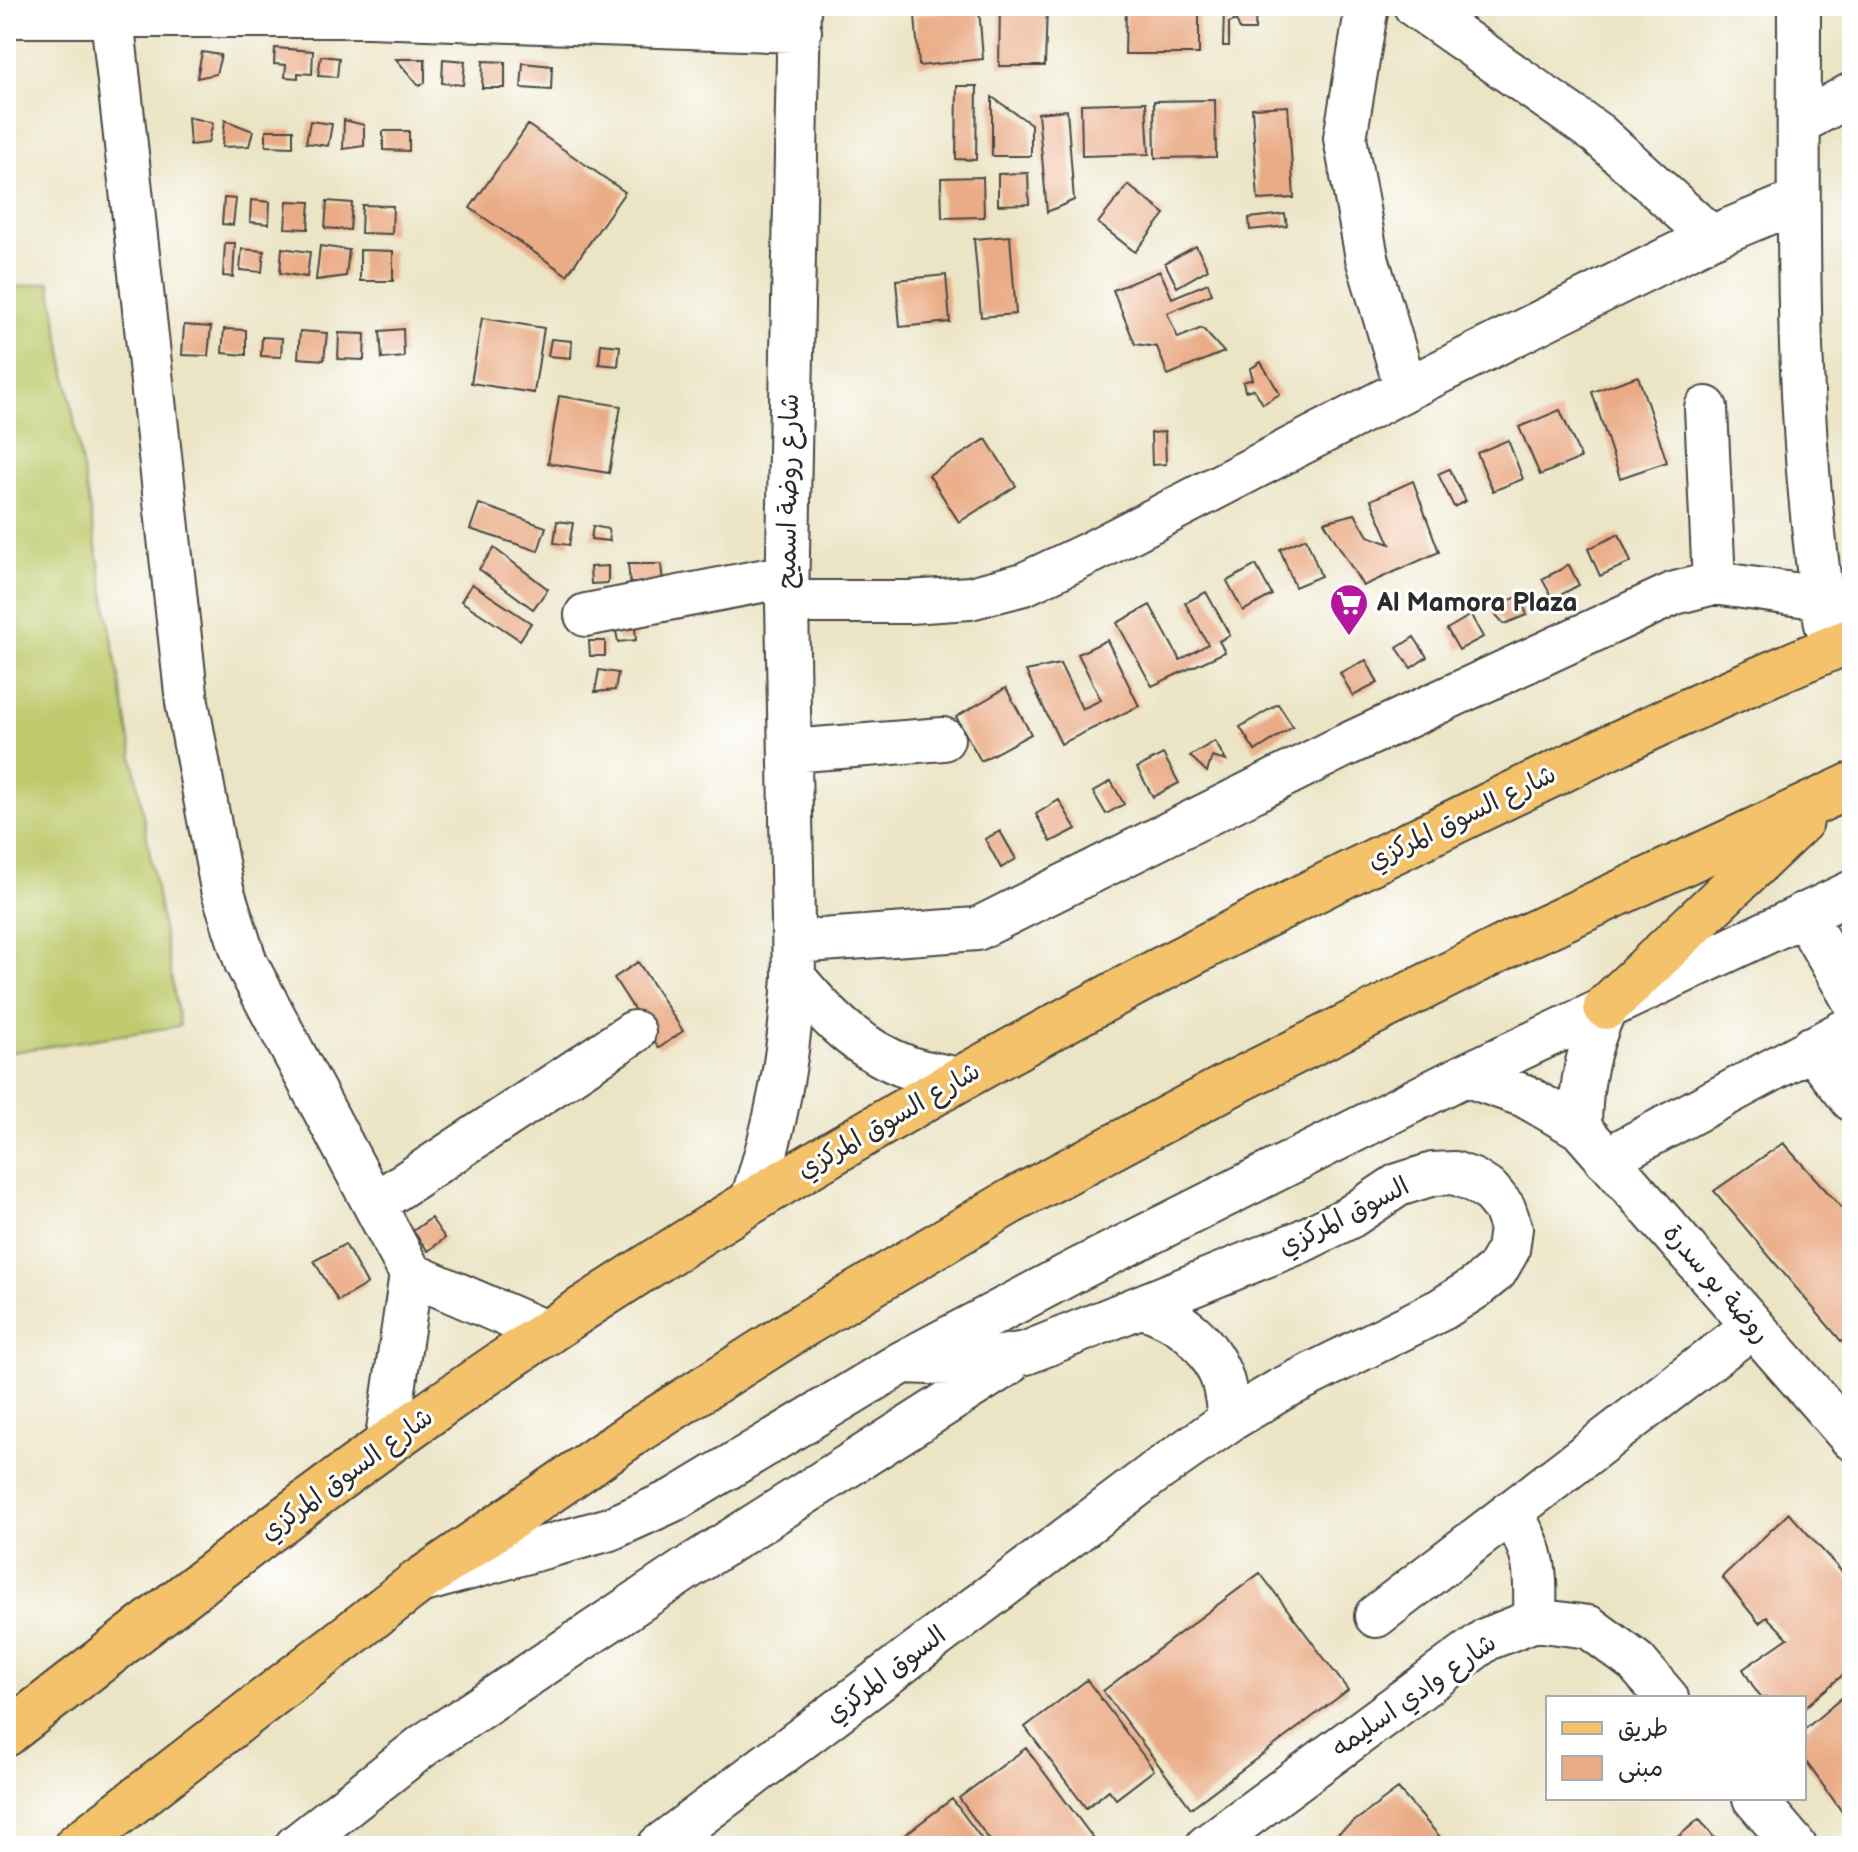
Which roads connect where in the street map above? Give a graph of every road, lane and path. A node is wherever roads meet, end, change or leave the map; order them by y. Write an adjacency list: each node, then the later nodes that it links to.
1 (1367, 6): 12 (street)
2 (1415, 6): 11 (street)
3 (1799, 6): 9 (street)
4 (368, 11): 6 (street); 7 (street)
5 (6, 16): 6 (street)
6 (112, 17): 35 (street)
7 (799, 19): 15 (street, شارع روضة اسميح)
8 (1852, 94): 9 (street)
9 (1799, 123): 10 (street)
10 (1798, 201): 11 (street); 16 (street)
11 (1711, 237): 12 (street)
12 (1406, 389): 15 (street)
13 (1706, 408): 14 (street)
14 (1714, 583): 16 (street); 24 (street)
15 (787, 589): 17 (street); 20 (street, شارع روضة اسميح)
16 (1822, 598): 18 (street)
17 (586, 615)
18 (1841, 645): 31 (main road, شارع السوق المركزي)
19 (943, 739): 20 (street)
20 (790, 751): 24 (street, شارع روضة اسميح)
21 (1841, 789): 26 (main road); 48 (main road)
22 (1852, 892): 23 (street)
23 (1803, 914): 25 (street); 26 (street)
24 (794, 959): 31 (street); 34 (street, شارع روضة اسميح)
25 (1852, 998)
26 (1606, 1007): 30 (street); 33 (street)
27 (1852, 1027): 29 (street)
28 (634, 1032): 35 (street)
29 (1811, 1048): 32 (street); 33 (street)
30 (1465, 1075): 33 (street, روضة بو سدرة); 41 (street)
31 (958, 1079): 34 (main road, شارع السوق المركزي)
32 (1852, 1100)
33 (1593, 1144): 38 (street, روضة بو سدرة)
34 (751, 1202): 39 (main road, شارع السوق المركزي)
35 (374, 1204): 36 (street)
36 (411, 1274): 39 (street); 44 (street)
37 (1143, 1307): 40 (street, السوق المركزي); 42 (street); 42 (street, السوق المركزي)
38 (1753, 1326): 43 (street, روضة بو سدرة); 46 (street)
39 (548, 1333): 44 (main road, شارع السوق المركزي)
40 (1026, 1353): 41 (street, السوق المركزي); 47 (street)
41 (903, 1362): 45 (street)
42 (1230, 1420): 56 (street, السوق المركزي)
43 (1852, 1439)
44 (386, 1444): 52 (main road, شارع السوق المركزي)
45 (757, 1451): 47 (street); 48 (street)
46 (1510, 1512): 49 (street); 50 (street)
47 (691, 1566): 55 (street)
48 (418, 1582): 54 (main road)
49 (1376, 1616)
50 (1535, 1620): 51 (street, شارع وادي اسليمه); 57 (street, شارع وادي اسليمه)
51 (1665, 1696)
52 (6, 1734)
53 (1756, 1800): 58 (street)
54 (76, 1846)
55 (296, 1846)
56 (659, 1846)
57 (1207, 1846)
58 (1795, 1846)

